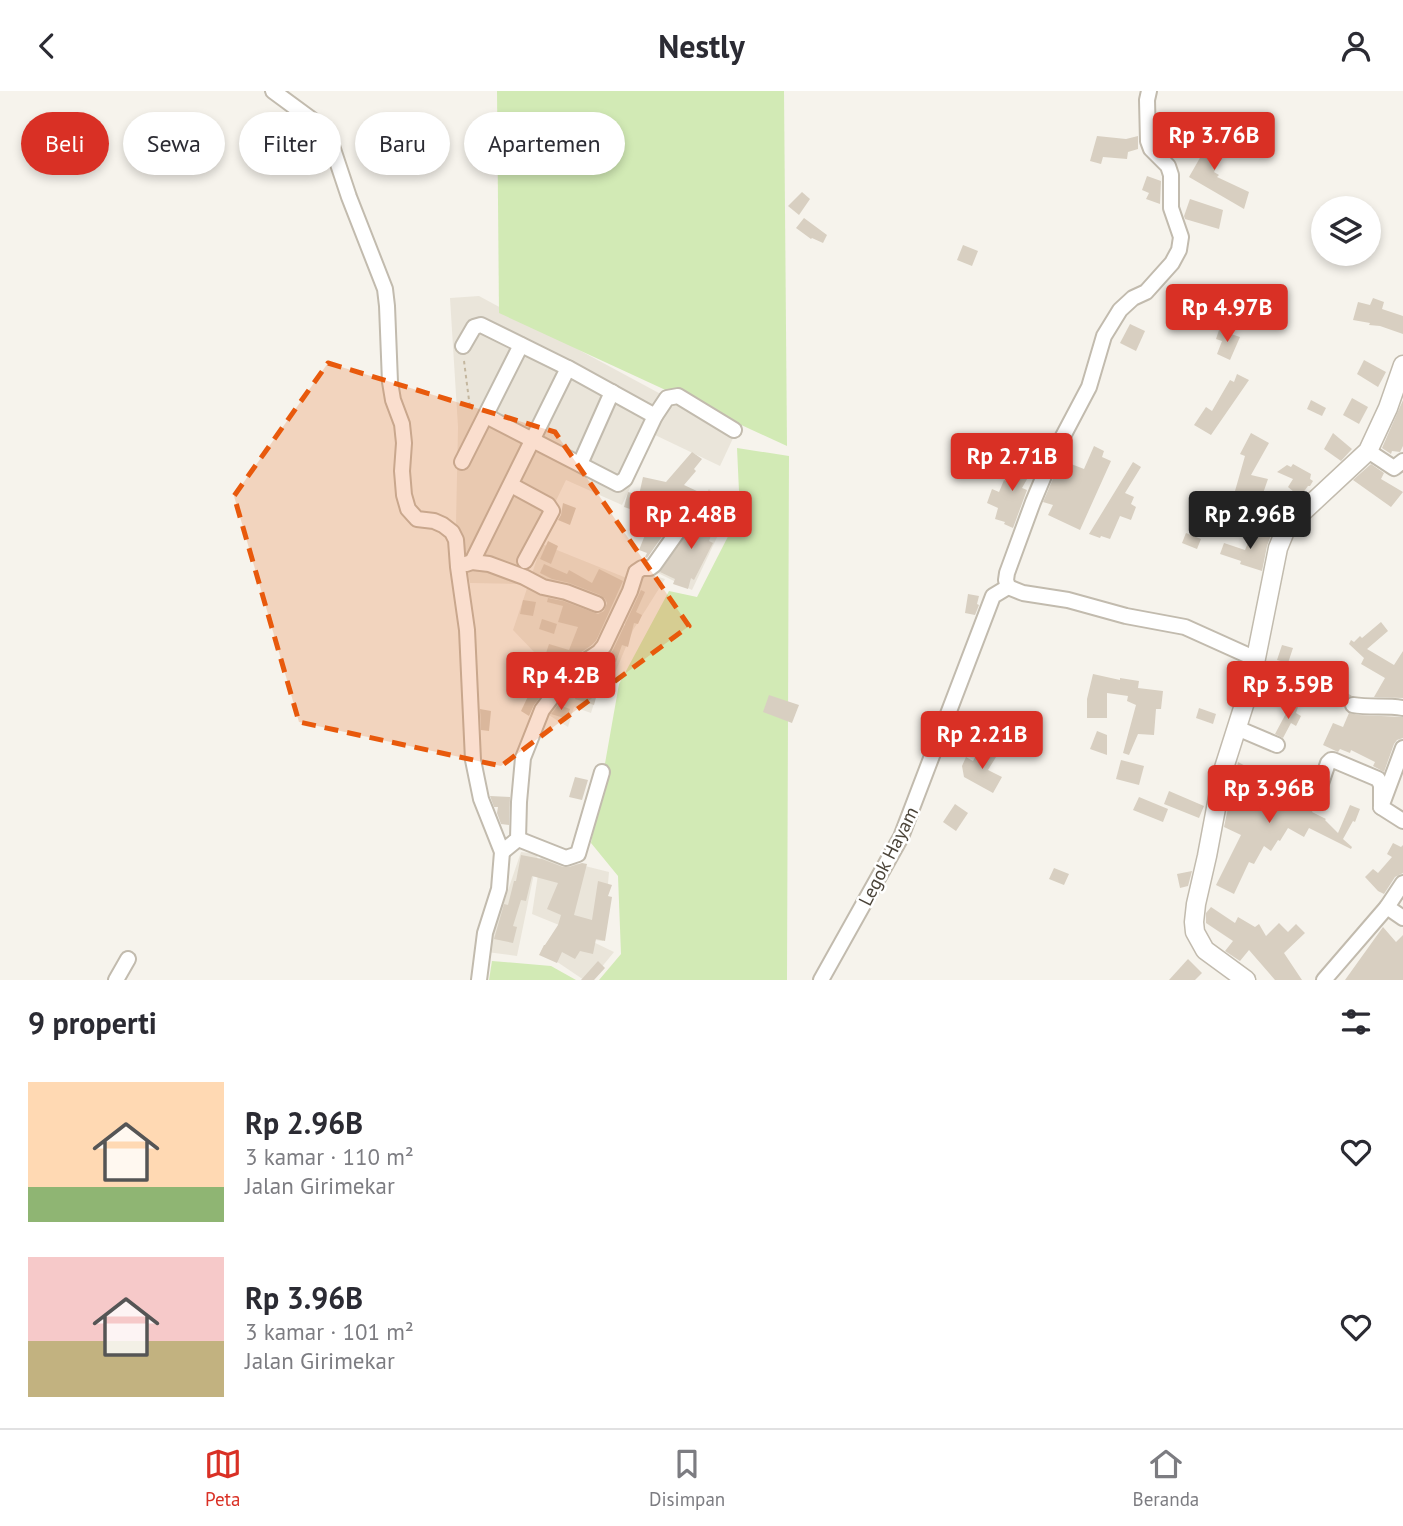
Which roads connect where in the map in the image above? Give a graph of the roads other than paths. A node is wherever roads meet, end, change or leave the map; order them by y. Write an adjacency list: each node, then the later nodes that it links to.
1 (273, 91): 19 (street)
2 (1149, 91): 20 (street, Legok Hayam)
3 (521, 345): 4 (street); 6 (street); 8 (street)
4 (463, 346)
5 (1403, 365): 12 (street)
6 (568, 368): 7 (street); 11 (street)
7 (612, 392): 9 (street); 14 (street)
8 (486, 416): 11 (street); 13 (street)
9 (656, 416): 10 (street); 14 (street)
10 (734, 430)
11 (532, 440): 14 (street); 16 (street)
12 (1368, 450): 15 (street); 22 (street)
13 (462, 462)
14 (580, 464)
15 (1400, 467)
16 (511, 485): 18 (street); 19 (street)
17 (695, 507): 32 (street)
18 (525, 561)
19 (465, 565): 21 (street); 33 (street)
20 (1008, 587): 22 (street); 40 (street, Legok Hayam)
21 (597, 604)
22 (1256, 659): 25 (street)
23 (1353, 705): 24 (street)
24 (1403, 708)
25 (1237, 728): 26 (street); 41 (street)
26 (1277, 745)
27 (1403, 748): 30 (street)
28 (603, 772): 32 (street)
29 (1317, 795): 30 (street)
30 (1381, 807): 31 (street)
31 (1403, 821)
32 (518, 839): 33 (street)
33 (502, 852): 39 (street)
34 (1403, 883): 35 (street)
35 (1387, 907): 36 (street); 42 (street)
36 (1403, 918)
37 (128, 959): 38 (street)
38 (116, 980)
39 (479, 980)
40 (821, 980)
41 (1246, 980)
42 (1324, 980)

